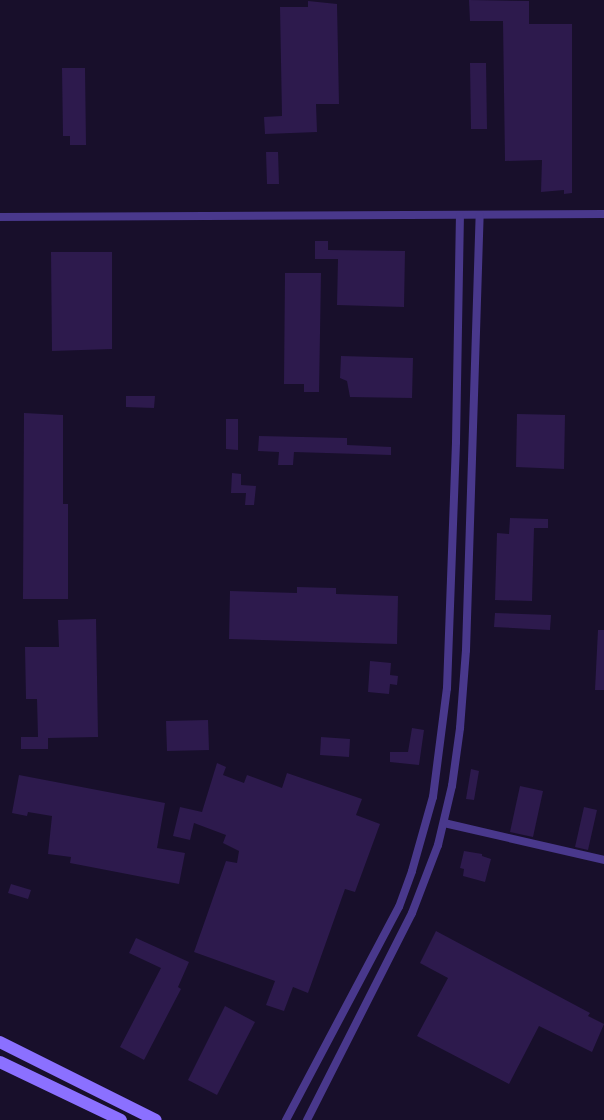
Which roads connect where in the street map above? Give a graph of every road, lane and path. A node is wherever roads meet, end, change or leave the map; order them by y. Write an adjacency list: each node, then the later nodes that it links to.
1 (604, 214): 2 (street)
2 (480, 215): 3 (street); 5 (street)
3 (460, 216): 4 (street); 13 (street)
4 (0, 218)
5 (444, 823): 6 (street); 14 (street)
6 (604, 860)
7 (0, 1041): 9 (street)
8 (0, 1062): 10 (street)
9 (92, 1086): 10 (street); 12 (street)
10 (84, 1102): 11 (street)
11 (121, 1120)
12 (156, 1120)
13 (286, 1120)
14 (306, 1120)

